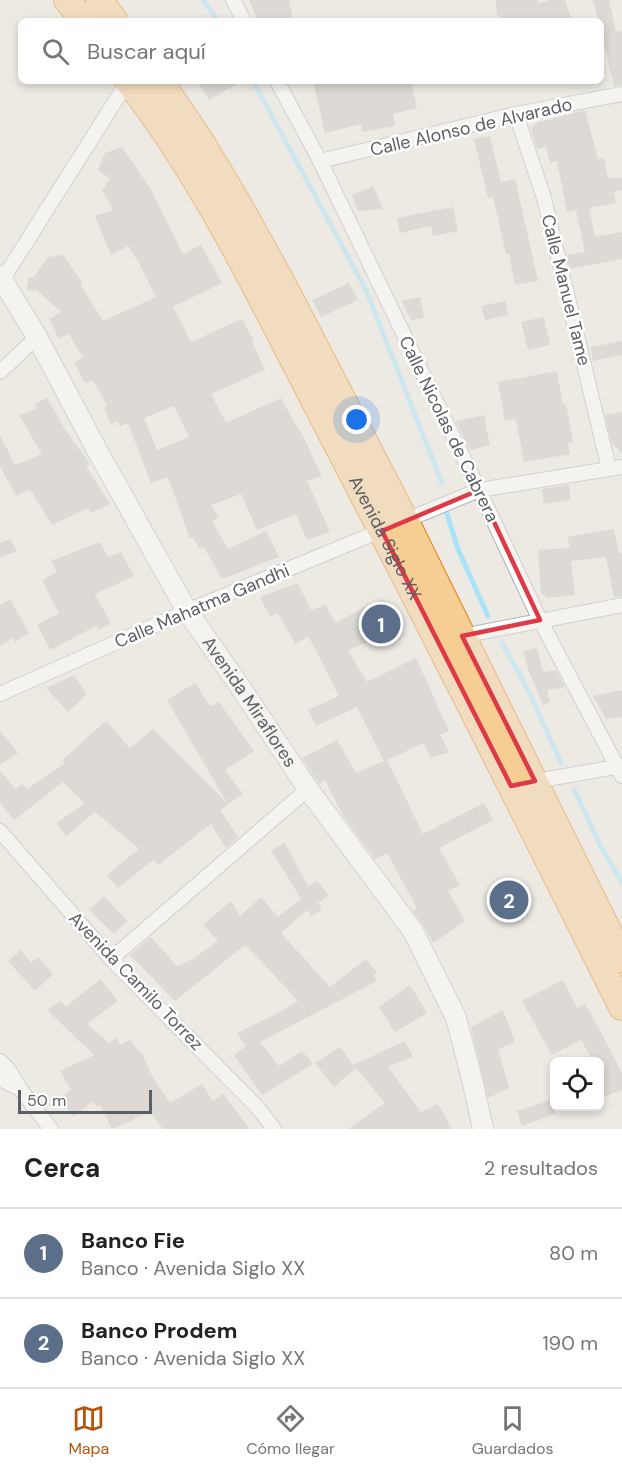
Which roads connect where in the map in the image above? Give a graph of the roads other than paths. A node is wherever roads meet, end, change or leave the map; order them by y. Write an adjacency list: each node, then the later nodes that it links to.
1 (67, 0): 3 (highway)
2 (233, 0): 4 (street)
3 (102, 12)
4 (242, 18)
5 (126, 84): 12 (street)
6 (130, 84): 18 (highway, Avenida Siglo XX)
7 (161, 84): 17 (highway, Avenida Siglo XX)
8 (279, 84): 11 (street, Calle Nicolas de Cabrera)
9 (622, 94): 10 (street, Calle Alonso de Alvarado)
10 (516, 114): 11 (street, Calle Alonso de Alvarado); 15 (street, Calle Manuel Tame)
11 (320, 161): 16 (street, Calle Nicolas de Cabrera)
12 (2, 278): 13 (street, Avenida Miraflores)
13 (37, 337): 14 (street); 20 (street, Avenida Miraflores)
14 (0, 372)
15 (616, 468): 16 (street, Calle Mahatma Gandhi)
16 (479, 490): 17 (street, Calle Mahatma Gandhi); 21 (street, Calle Nicolas de Cabrera)
17 (405, 520): 18 (street, Calle Mahatma Gandhi); 22 (highway, Avenida Siglo XX)
18 (382, 531): 20 (street, Calle Mahatma Gandhi); 25 (highway, Avenida Siglo XX)
19 (622, 605): 21 (street)
20 (187, 611): 23 (street, Calle Mahatma Gandhi); 26 (street, Avenida Miraflores)
21 (540, 620): 22 (street); 24 (street, Calle Nicolas de Cabrera)
22 (462, 636): 25 (highway, Avenida Siglo XX)
23 (0, 694)
24 (620, 770): 25 (street)
25 (523, 783): 28 (highway, Avenida Siglo XX); 30 (highway, Avenida Siglo XX)
26 (308, 789): 29 (street); 36 (street, Avenida Miraflores)
27 (0, 831): 29 (street, Avenida Camilo Torrez)
28 (619, 947)
29 (111, 959): 35 (street, Avenida Camilo Torrez)
30 (622, 1007)
31 (0, 1061): 33 (street)
32 (0, 1079): 33 (street)
33 (20, 1089): 34 (street)
34 (51, 1129)
35 (274, 1129)
36 (483, 1129)

